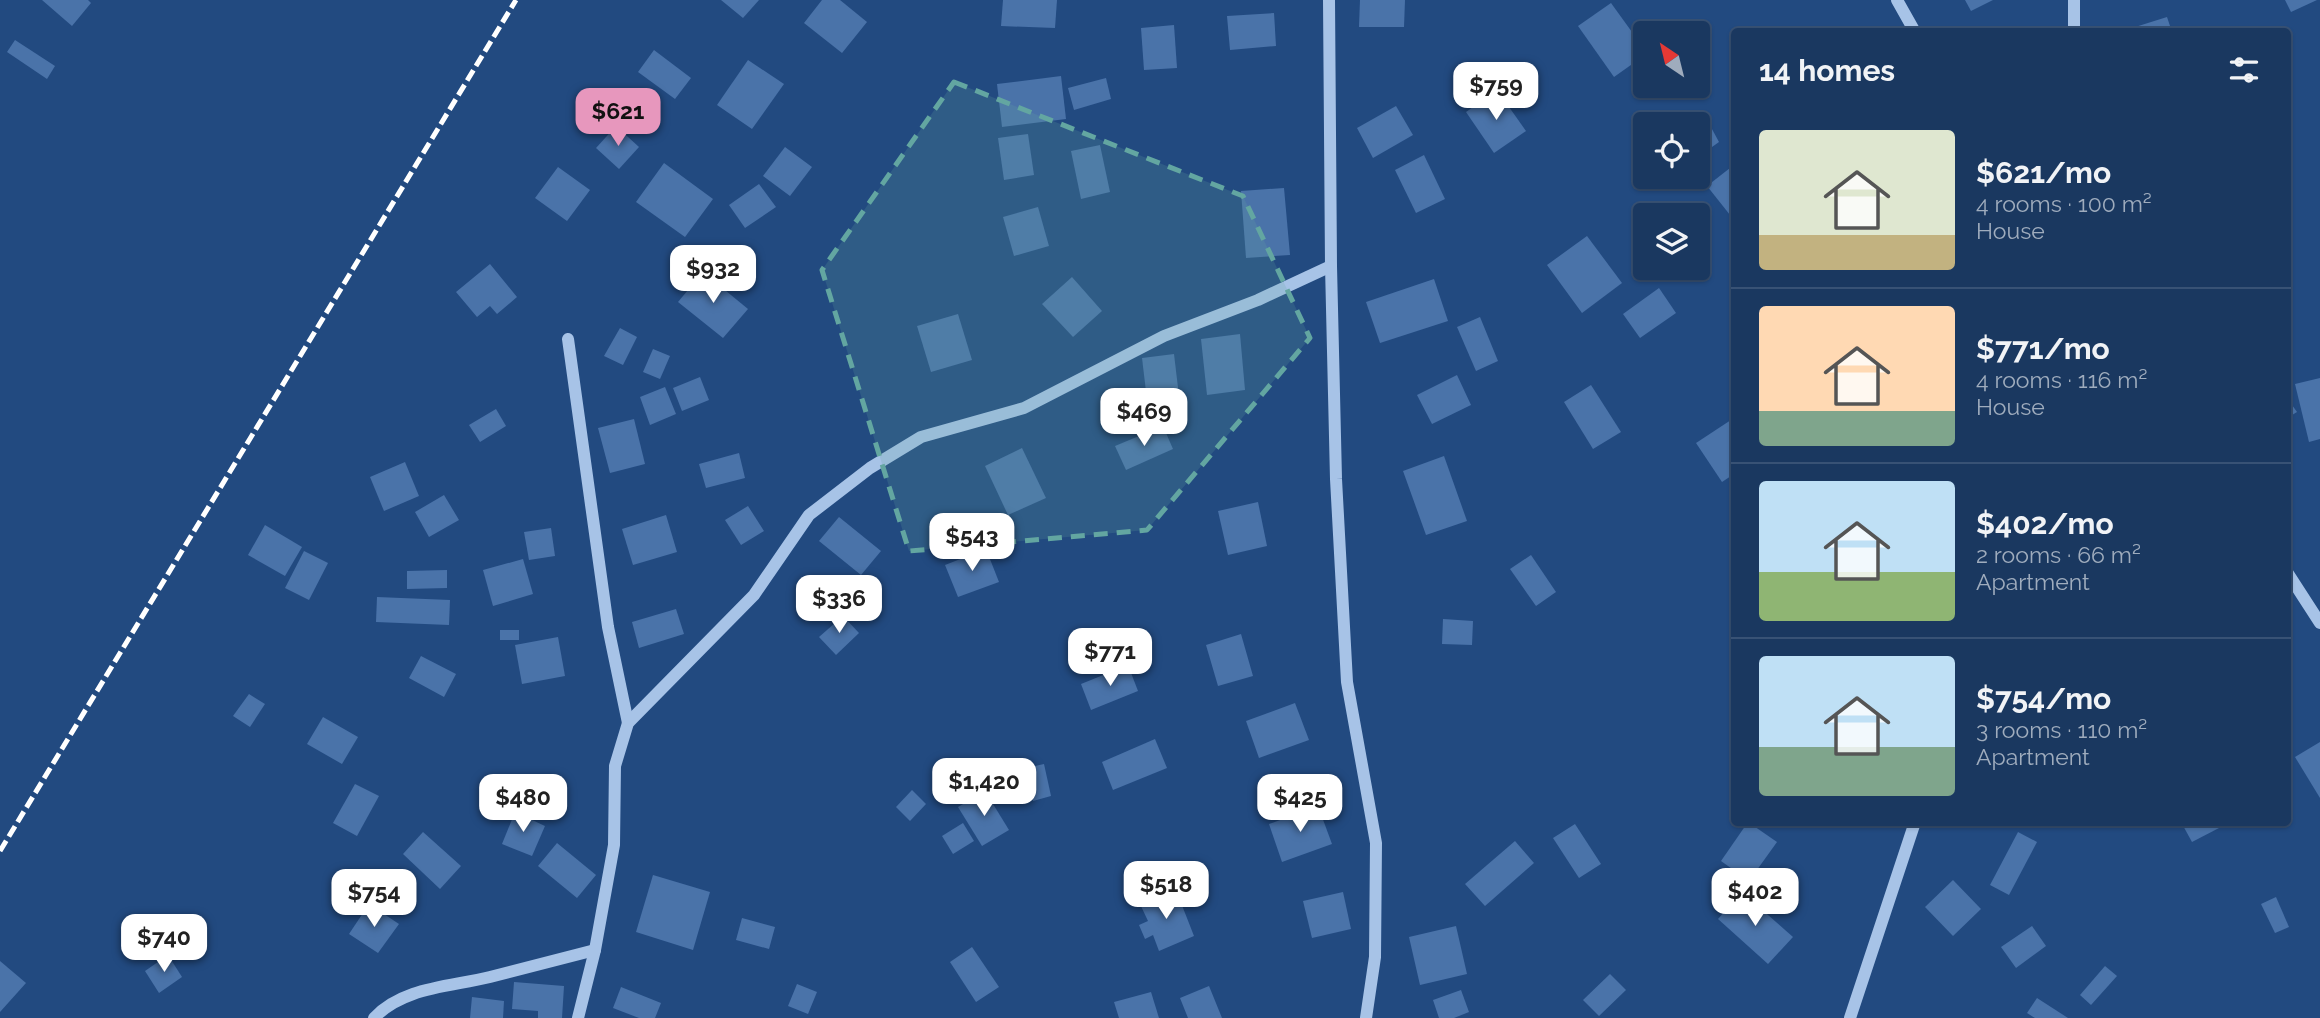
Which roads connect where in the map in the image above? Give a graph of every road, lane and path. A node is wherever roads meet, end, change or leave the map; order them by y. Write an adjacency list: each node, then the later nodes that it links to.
1 (1329, 0): 6 (street)
2 (1897, 0): 4 (street)
3 (2074, 0): 5 (street)
4 (1912, 28)
5 (2074, 28)
6 (1331, 266): 10 (street); 15 (street)
7 (568, 340): 10 (street)
8 (2291, 578): 9 (street)
9 (2320, 623)
10 (628, 723): 12 (street)
11 (1914, 826): 16 (street)
12 (595, 950): 13 (street); 14 (street)
13 (374, 1018)
14 (578, 1018)
15 (1366, 1018)
16 (1850, 1018)

